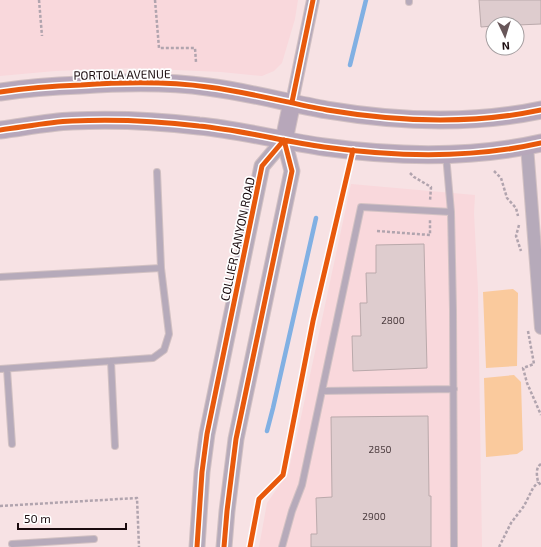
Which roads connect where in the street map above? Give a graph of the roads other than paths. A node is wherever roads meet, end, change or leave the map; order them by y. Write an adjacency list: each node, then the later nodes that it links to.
1 (313, 0): 3 (street, COLLIER CANYON ROAD)
2 (0, 92): 3 (main road, PORTOLA AVENUE)
3 (292, 102): 4 (main road, PORTOLA AVENUE); 6 (main road, COLLIER CANYON ROAD)
4 (541, 110)
5 (0, 130): 6 (main road)
6 (284, 140): 8 (main road); 23 (street, COLLIER CANYON ROAD); 24 (street, COLLIER CANYON ROAD)
7 (534, 145): 8 (main road); 13 (street)
8 (446, 155): 10 (lane)
9 (157, 172): 11 (lane)
10 (451, 212): 16 (lane); 17 (lane)
11 (161, 268): 12 (lane); 14 (lane)
12 (0, 277)
13 (541, 328)
14 (111, 361): 15 (lane); 19 (lane)
15 (3, 369): 18 (lane)
16 (454, 389): 17 (lane); 26 (lane)
17 (322, 391): 25 (lane)
18 (12, 444)
19 (115, 446)
20 (94, 539): 22 (lane)
21 (12, 544): 22 (lane)
22 (60, 544)
23 (197, 547)
24 (224, 547)
25 (282, 547)
26 (454, 547)

